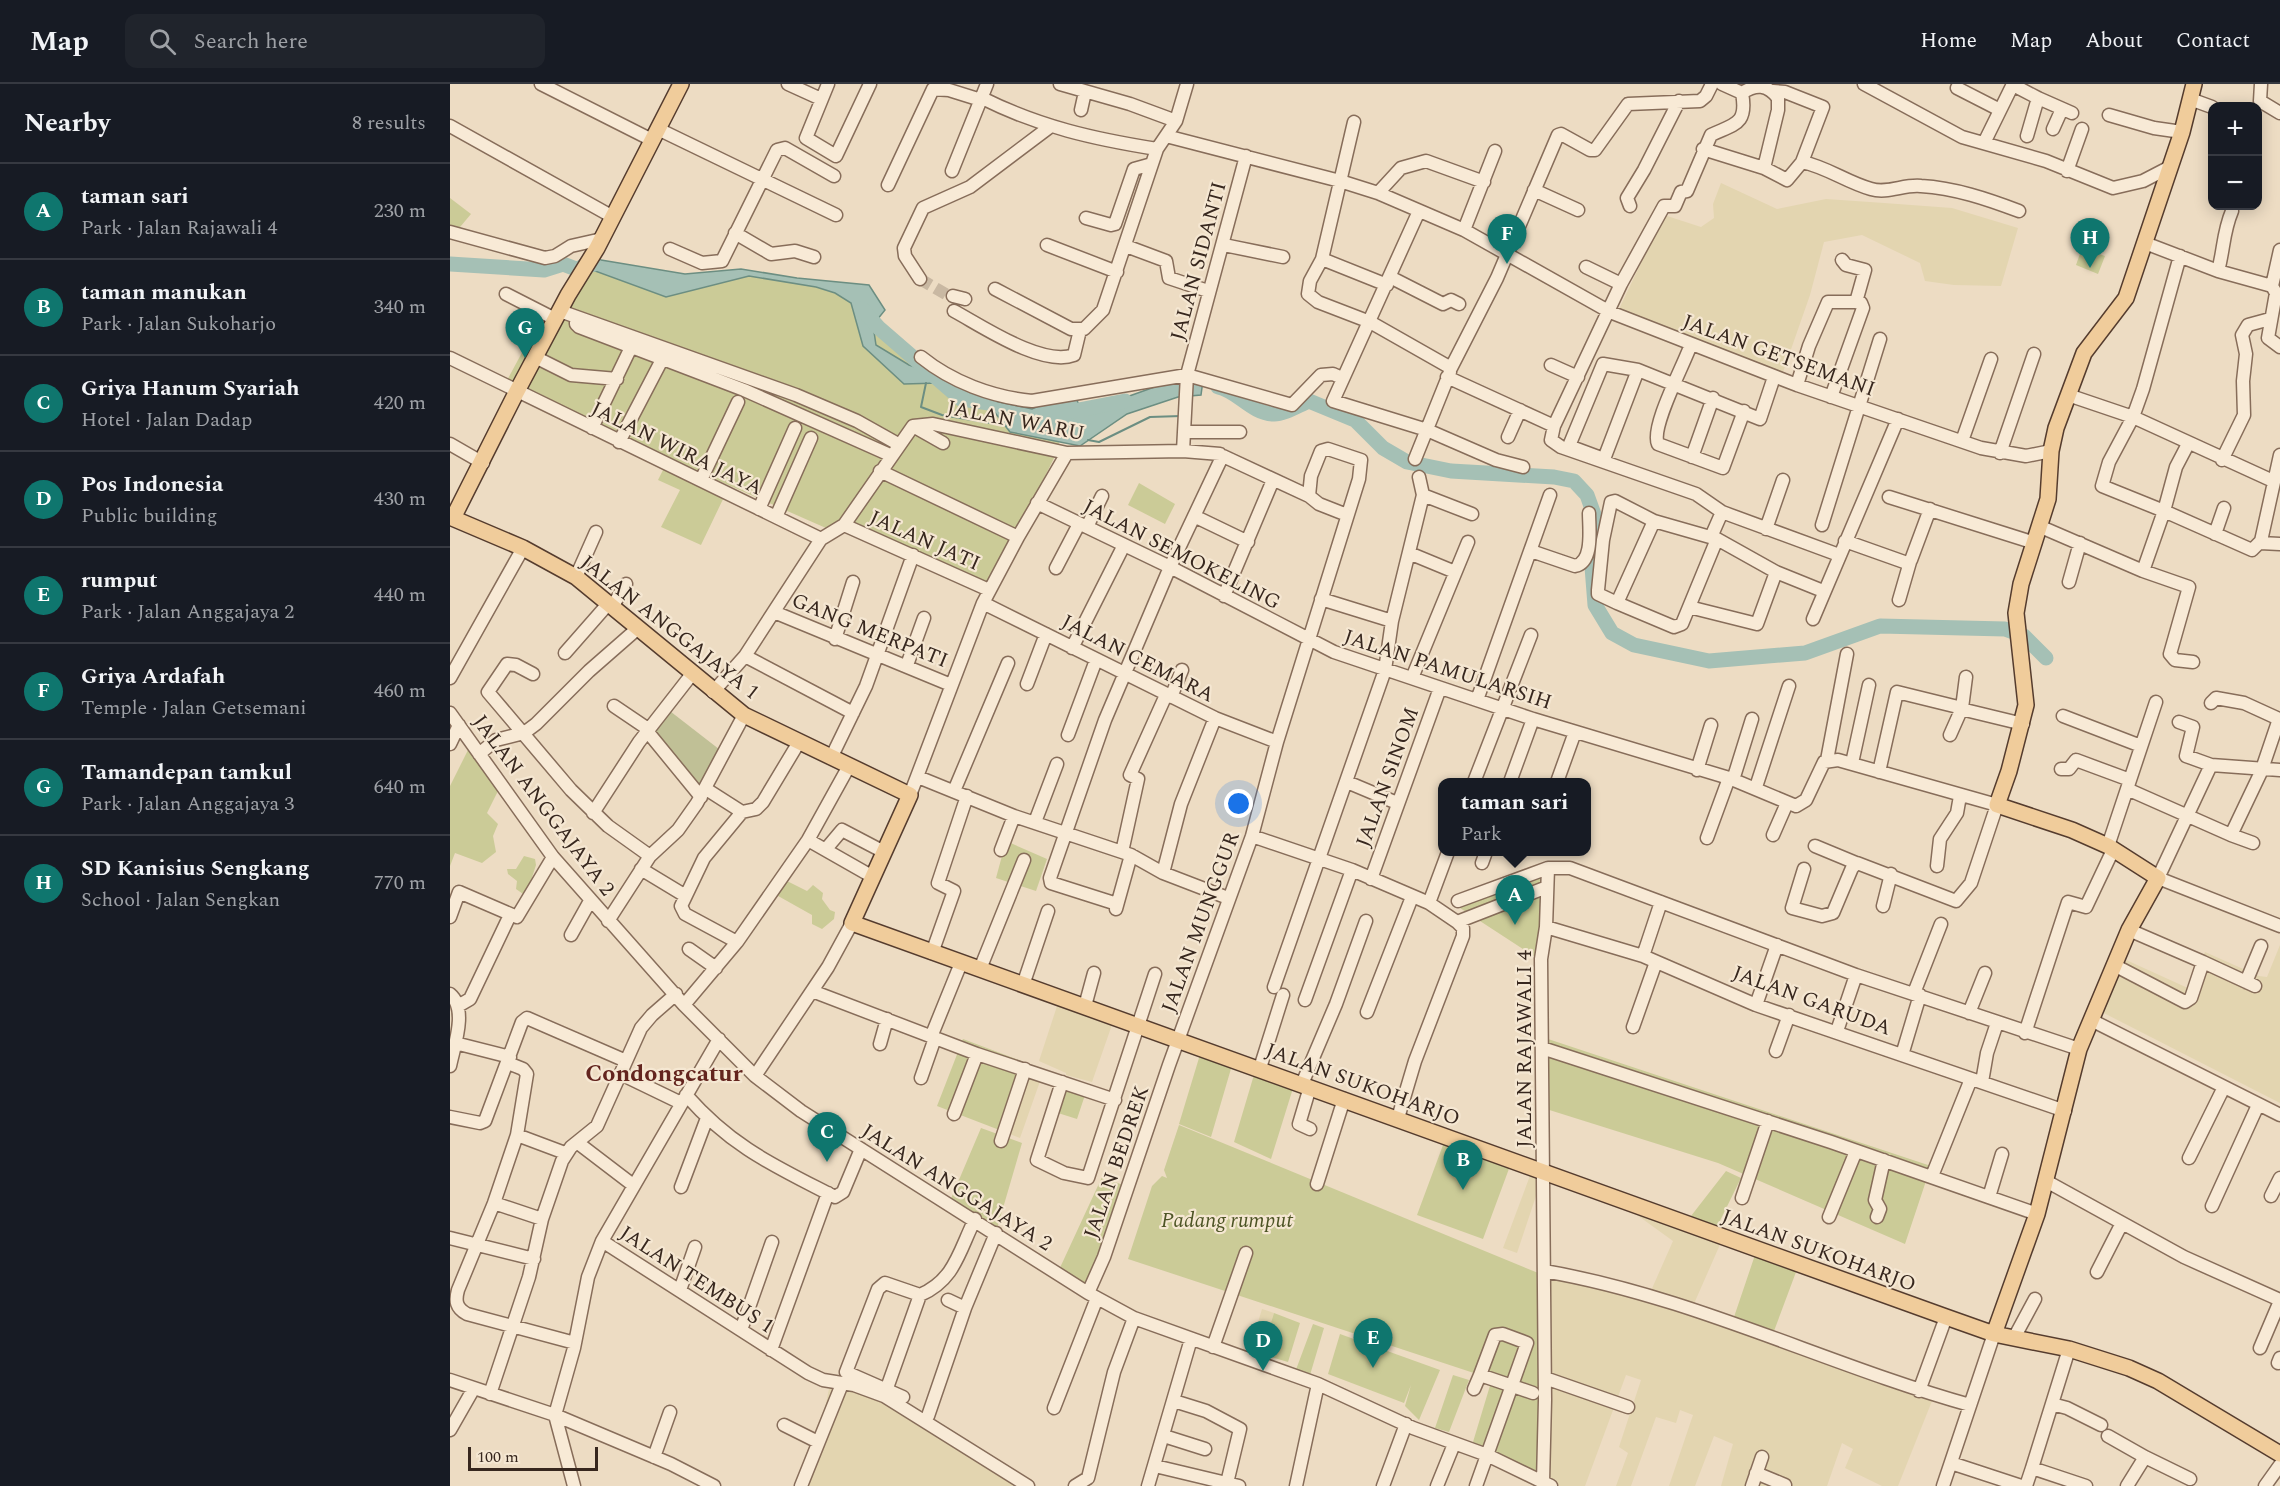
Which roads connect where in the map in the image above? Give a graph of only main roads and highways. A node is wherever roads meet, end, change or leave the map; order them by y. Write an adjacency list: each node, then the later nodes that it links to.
1 (681, 84): 3 (main road)
2 (2192, 91): 5 (main road)
3 (451, 521): 4 (main road, JALAN ANGGAJAYA 1)
4 (852, 923): 5 (main road, JALAN SUKOHARJO)
5 (1994, 1334): 6 (main road, JALAN SUKOHARJO)
6 (2279, 1453)

